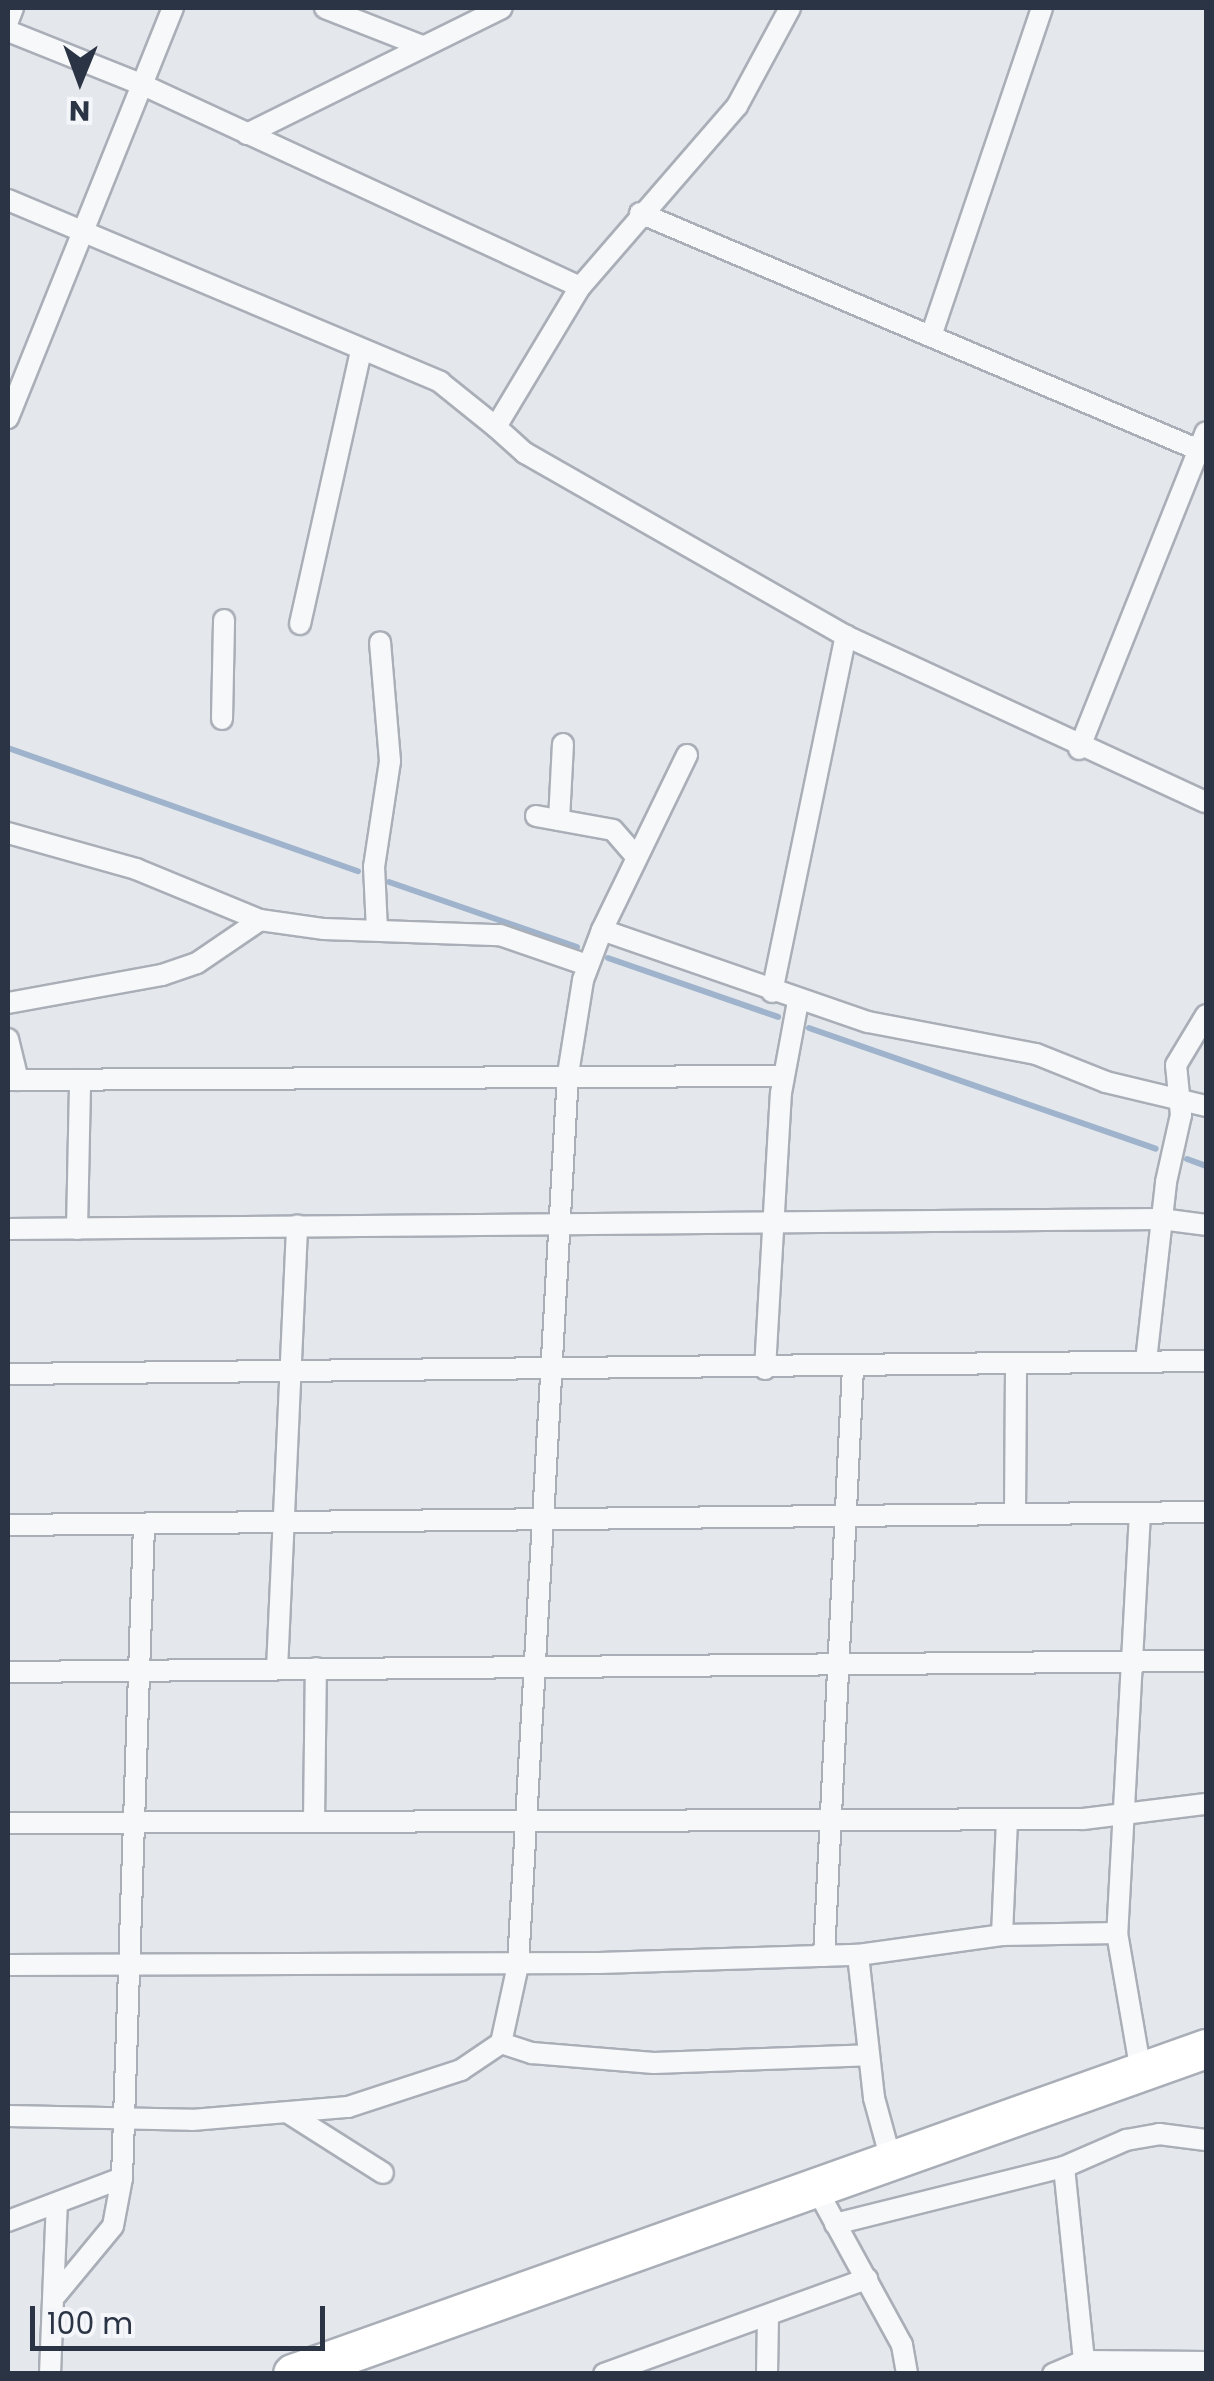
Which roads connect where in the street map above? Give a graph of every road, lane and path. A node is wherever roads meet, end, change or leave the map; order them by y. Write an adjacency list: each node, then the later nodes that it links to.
1 (13, 8): 8 (street)
2 (172, 8): 11 (street)
3 (324, 8): 10 (street)
4 (502, 8): 7 (street)
5 (790, 8): 14 (street)
6 (1042, 8): 17 (street)
7 (472, 13): 10 (street)
8 (8, 21)
9 (8, 31): 11 (street)
10 (422, 46): 12 (street)
11 (143, 86): 12 (street); 15 (street)
12 (247, 134): 16 (street)
13 (8, 200): 15 (street)
14 (640, 213): 16 (street); 17 (street)
15 (84, 231): 18 (street); 19 (street)
16 (580, 288): 20 (street)
17 (931, 336): 21 (street)
18 (362, 350): 20 (street); 23 (street)
19 (8, 416)
20 (496, 427): 24 (street)
21 (1204, 445): 28 (street)
22 (224, 620): 26 (street)
23 (300, 624)
24 (846, 636): 28 (street); 39 (street)
25 (380, 642): 36 (street)
26 (222, 719)
27 (563, 744): 32 (street)
28 (1080, 749): 30 (street)
29 (687, 755): 34 (street)
30 (1206, 802)
31 (536, 816): 32 (street)
32 (559, 820): 34 (street)
33 (8, 833): 35 (street)
34 (635, 856): 37 (street)
35 (260, 920): 36 (street); 41 (street)
36 (376, 930): 38 (street)
37 (602, 930): 38 (street); 39 (street)
38 (587, 966): 44 (street)
39 (772, 992): 40 (street)
40 (798, 1001): 45 (street); 48 (street)
41 (8, 1003)
42 (1206, 1015): 48 (street)
43 (8, 1039): 46 (street)
44 (568, 1074): 45 (street); 47 (street); 51 (street)
45 (782, 1076): 52 (street)
46 (13, 1080): 47 (street)
47 (80, 1080): 55 (street)
48 (1182, 1100): 49 (street); 50 (street)
49 (1206, 1106)
50 (1161, 1220): 52 (street); 54 (street); 57 (street)
51 (557, 1224): 52 (street); 53 (street); 62 (street)
52 (773, 1224): 61 (street)
53 (297, 1225): 55 (street); 64 (street)
54 (1206, 1225)
55 (76, 1228): 56 (street)
56 (8, 1229)
57 (1146, 1361): 58 (street); 59 (street)
58 (1206, 1361)
59 (1016, 1365): 60 (street); 68 (street)
60 (853, 1368): 61 (street); 67 (street)
61 (765, 1369): 62 (street)
62 (549, 1372): 64 (street); 70 (street)
63 (8, 1374): 64 (street)
64 (291, 1374): 69 (street)
65 (1206, 1512): 66 (street)
66 (1140, 1513): 68 (street); 74 (street)
67 (846, 1514): 68 (street); 70 (street); 75 (street)
68 (1015, 1514)
69 (285, 1522): 70 (street); 71 (street); 78 (street)
70 (538, 1522): 76 (street)
71 (144, 1524): 72 (street); 80 (street)
72 (8, 1525)
73 (1206, 1661): 74 (street)
74 (1136, 1662): 75 (street); 82 (street)
75 (840, 1665): 76 (street); 84 (street)
76 (532, 1666): 77 (street); 86 (street)
77 (316, 1668): 78 (street); 87 (street)
78 (276, 1669): 80 (street)
79 (8, 1672): 80 (street)
80 (140, 1673): 83 (street)
81 (1206, 1804): 82 (street)
82 (1128, 1816): 85 (street); 89 (street)
83 (135, 1818): 87 (street); 88 (street); 93 (street)
84 (828, 1819): 85 (street); 86 (street); 92 (street)
85 (1007, 1819): 90 (street)
86 (524, 1821): 87 (street); 94 (street)
87 (314, 1822)
88 (8, 1823)
89 (1117, 1934): 90 (street); 99 (street)
90 (1002, 1935): 91 (street)
91 (858, 1955): 92 (street); 98 (street)
92 (824, 1956): 94 (street)
93 (128, 1964): 94 (street); 95 (street); 102 (street)
94 (518, 1964): 96 (street)
95 (8, 1965)
96 (501, 2042): 98 (street); 100 (street)
97 (1206, 2049): 99 (highway)
98 (868, 2054): 104 (street)
99 (1141, 2072): 104 (highway)
100 (290, 2114): 102 (street); 106 (street)
101 (8, 2116): 102 (street)
102 (125, 2118): 107 (street)
103 (1206, 2140): 105 (street)
104 (890, 2160): 108 (highway)
105 (1064, 2167): 111 (street); 116 (street)
106 (383, 2173)
107 (122, 2178): 109 (street); 113 (street)
108 (815, 2186): 111 (street); 119 (highway)
109 (58, 2203): 110 (street); 113 (street)
110 (8, 2221)
111 (835, 2224): 112 (street)
112 (866, 2279): 114 (street); 123 (street)
113 (56, 2295): 118 (street)
114 (768, 2318): 115 (street); 122 (street)
115 (670, 2351): 120 (street); 121 (street)
116 (1084, 2361): 117 (street); 124 (street)
117 (1206, 2362)
118 (45, 2373)
119 (293, 2374)
120 (604, 2374)
121 (670, 2374)
122 (768, 2374)
123 (906, 2374)
124 (1053, 2374)

